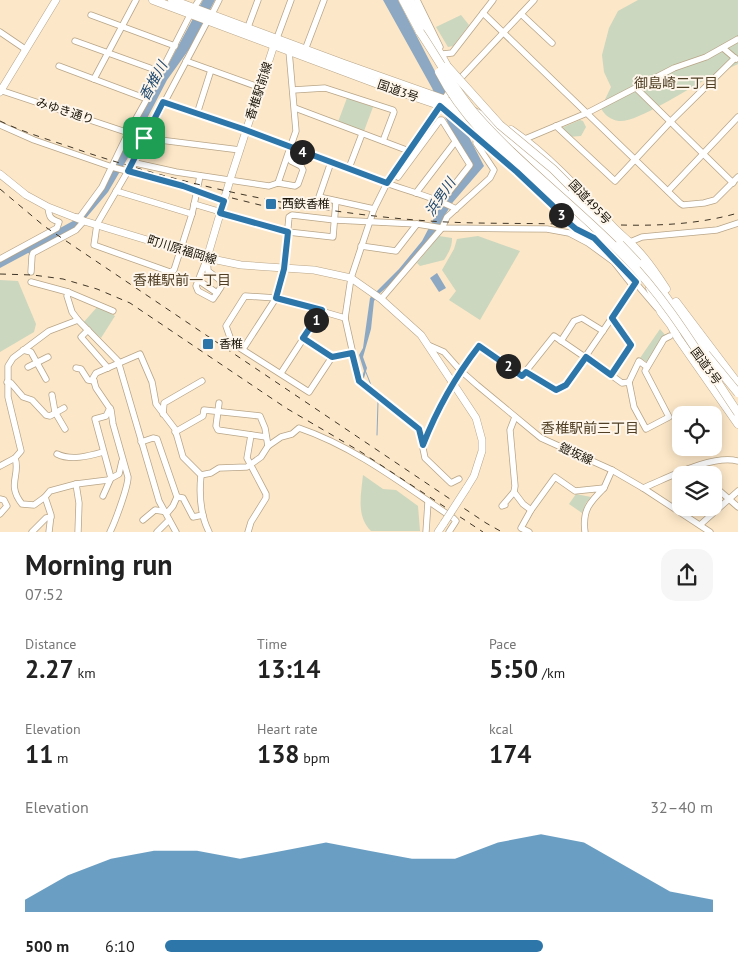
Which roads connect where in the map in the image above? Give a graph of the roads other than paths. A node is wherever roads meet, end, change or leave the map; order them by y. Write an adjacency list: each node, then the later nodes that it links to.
1 (56, 0): 31 (main road)
2 (136, 0): 20 (street)
3 (153, 0): 15 (highway, 国道3号)
4 (172, 0): 15 (highway, 国道3号)
5 (199, 0): 15 (street)
6 (219, 0): 19 (street)
7 (258, 0): 21 (street)
8 (291, 0): 27 (street)
9 (324, 0): 32 (street)
10 (403, 0): 23 (highway)
11 (410, 0): 39 (highway)
12 (417, 0): 35 (street)
13 (493, 0): 16 (street)
14 (534, 0): 17 (street)
15 (192, 11): 19 (highway, 国道3号); 29 (street)
16 (483, 13): 24 (street); 35 (street)
17 (521, 14): 24 (street); 28 (street)
18 (91, 15): 20 (street)
19 (210, 17): 21 (highway, 国道3号); 27 (highway, 国道3号); 37 (street)
20 (122, 27): 29 (street); 34 (street)
21 (248, 27): 27 (highway, 国道3号)
22 (0, 32): 31 (street)
23 (420, 32): 72 (highway, bridge); 115 (highway, bridge)
24 (503, 32): 43 (street); 53 (street)
25 (738, 39): 30 (street)
26 (75, 41): 34 (street)
27 (275, 41): 32 (highway, 国道3号); 33 (highway, 国道3号); 44 (main road, 香椎駅前線)
28 (552, 43)
29 (175, 46): 41 (street)
30 (723, 48): 36 (street); 45 (street)
31 (26, 49): 47 (main road)
32 (305, 50): 49 (highway, 国道3号)
33 (289, 51): 46 (street); 49 (highway, 国道3号)
34 (107, 53): 41 (street); 42 (street)
35 (444, 54): 43 (street)
36 (737, 59): 57 (street)
37 (186, 61): 40 (street); 50 (street)
38 (59, 66): 42 (street)
39 (447, 66): 72 (highway, bridge); 109 (highway, bridge)
40 (211, 70): 44 (street); 54 (street)
41 (161, 72): 48 (street)
42 (94, 79): 48 (street)
43 (456, 83): 49 (street)
44 (260, 88): 60 (main road, 香椎駅前線)
45 (636, 88): 53 (street); 57 (street)
46 (294, 90): 52 (street); 66 (street)
47 (0, 91): 61 (street, みゆき通り)
48 (147, 99): 61 (street)
49 (441, 99): 51 (highway, 国道3号); 56 (highway, 国道3号); 70 (street)
50 (163, 102): 54 (street); 64 (street)
51 (455, 104): 65 (highway, 国道495号); 109 (highway, 国道3号)
52 (295, 108): 62 (street); 68 (street)
53 (587, 113): 59 (street); 73 (street)
54 (197, 114): 60 (street)
55 (738, 117): 71 (street)
56 (460, 120): 63 (street); 115 (highway, 国道3号)
57 (670, 122): 71 (street); 73 (street)
58 (0, 125): 76 (street)
59 (556, 126): 65 (street); 73 (street)
60 (246, 131): 68 (street); 69 (main road, 香椎駅前線)
61 (130, 132): 64 (street, みゆき通り); 76 (street)
62 (362, 134): 66 (street); 77 (street)
63 (477, 136): 97 (street); 115 (street)
64 (142, 137): 69 (street, みゆき通り); 74 (street)
65 (525, 140): 109 (highway, 国道495号)
66 (383, 141): 70 (street)
67 (455, 142): 81 (street); 90 (street); 93 (street)
68 (290, 148): 75 (street); 84 (street); 84 (street)
69 (240, 150): 83 (main road, 香椎駅前線)
70 (409, 152): 85 (street)
71 (702, 153): 86 (street); 89 (street)
72 (525, 161): 164 (highway, bridge); 172 (highway, bridge)
73 (636, 161): 89 (street)
74 (132, 162): 78 (street); 80 (street)
75 (331, 162): 77 (street); 92 (street)
76 (112, 167): 78 (street); 100 (street)
77 (349, 168): 85 (street)
78 (128, 171): 87 (street); 88 (street)
79 (0, 174): 95 (main road, 町川原福岡線)
80 (200, 176): 83 (street); 88 (street)
81 (398, 177)
82 (738, 177): 86 (street)
83 (230, 180): 84 (street); 91 (main road, 香椎駅前線)
84 (278, 183)
85 (387, 183): 90 (street); 96 (street)
86 (733, 183): 89 (street)
87 (116, 191): 99 (street); 105 (street)
88 (197, 191): 91 (street); 94 (street)
89 (668, 191)
90 (416, 193): 93 (street)
91 (224, 201): 98 (main road, 香椎駅前線)
92 (336, 201): 96 (street); 101 (street)
93 (441, 202): 97 (street)
94 (194, 204): 98 (street); 99 (street)
95 (48, 207): 100 (main road, 町川原福岡線); 114 (street)
96 (374, 209): 103 (street)
97 (456, 209): 107 (street)
98 (220, 213): 108 (street); 113 (main road, 香椎駅前線)
99 (192, 214): 112 (street)
100 (74, 217): 102 (main road, 町川原福岡線)
101 (335, 220): 103 (street); 108 (street); 108 (street)
102 (84, 221): 105 (main road, 町川原福岡線); 117 (street)
103 (370, 221): 106 (street); 111 (street)
104 (738, 223): 110 (street)
105 (97, 224): 112 (main road, 町川原福岡線); 112 (street)
106 (417, 224): 107 (street); 111 (street)
107 (442, 228): 121 (street); 125 (street)
108 (288, 232): 116 (street)
109 (619, 237): 110 (highway, 国道495号); 129 (highway, 国道3号)
110 (630, 242): 139 (highway, 国道495号)
111 (361, 246): 118 (street)
112 (181, 250): 113 (main road, 町川原福岡線)
113 (206, 258): 116 (main road, 町川原福岡線); 119 (street); 124 (street)
114 (0, 259)
115 (623, 261): 121 (highway, 国道3号)
116 (284, 269): 118 (main road, 町川原福岡線); 126 (street)
117 (31, 272)
118 (351, 278): 125 (main road, 町川原福岡線); 130 (street)
119 (198, 280): 124 (street); 124 (street)
120 (31, 282): 123 (street)
121 (637, 282): 122 (highway, 国道3号); 131 (street); 133 (street)
122 (650, 288): 133 (highway); 167 (highway, 国道3号)
123 (68, 292): 128 (street); 132 (street)
124 (218, 293)
125 (378, 296): 140 (main road, 町川原福岡線)
126 (276, 298): 127 (street); 141 (street); 141 (street)
127 (322, 310): 130 (street); 137 (street)
128 (113, 311)
129 (678, 314): 139 (highway, 国道495号); 164 (highway, 国道3号)
130 (345, 318): 143 (street)
131 (612, 318): 135 (street); 156 (street)
132 (78, 320): 134 (street); 142 (street)
133 (671, 325): 175 (highway)
134 (88, 330): 148 (street); 152 (street)
135 (603, 332): 138 (street); 146 (street)
136 (670, 336): 149 (street)
137 (303, 338): 145 (street); 155 (street)
138 (560, 341): 146 (street); 154 (street)
139 (705, 342): 163 (highway, 国道495号)
140 (428, 345): 153 (street, 鎧坂線); 162 (main road, 町川原福岡線)
141 (243, 348): 155 (street)
142 (23, 350): 147 (street); 160 (street)
143 (352, 353): 145 (street); 181 (street)
144 (48, 357): 147 (street)
145 (332, 357): 155 (street)
146 (586, 357): 154 (street); 156 (street)
147 (37, 362): 150 (street); 157 (street)
148 (119, 364): 152 (street); 173 (street); 180 (street)
149 (647, 366): 161 (street); 161 (street)
150 (28, 367)
151 (76, 368): 158 (street)
152 (108, 368): 158 (street)
153 (460, 370): 154 (street); 162 (street); 174 (street, 鎧坂線)
154 (526, 372)
155 (280, 373)
156 (611, 375): 161 (street)
157 (46, 380)
158 (94, 381): 169 (street)
159 (202, 381): 173 (street)
160 (7, 382): 170 (street); 185 (street)
161 (629, 382)
162 (454, 384): 181 (street); 227 (main road, 町川原福岡線, bridge)
163 (738, 384)
164 (738, 394)
165 (52, 395): 170 (street)
166 (218, 403): 171 (street)
167 (738, 406)
168 (64, 408): 170 (street)
169 (110, 408): 183 (street); 186 (street)
170 (55, 412): 176 (street)
171 (218, 412): 177 (street); 178 (street); 179 (street)
172 (738, 413)
173 (163, 414): 177 (street)
174 (515, 417): 191 (street, 鎧坂線); 200 (street)
175 (738, 424)
176 (65, 429)
177 (175, 432): 192 (street)
178 (251, 435): 179 (street); 188 (street)
179 (266, 437): 182 (street)
180 (141, 442): 204 (street); 211 (street)
181 (423, 445): 195 (street)
182 (268, 446): 188 (street); 207 (street)
183 (104, 452): 184 (street); 194 (street)
184 (57, 454)
185 (16, 458): 189 (street); 203 (street)
186 (123, 459): 194 (street); 221 (street)
187 (738, 461): 190 (street)
188 (251, 464): 192 (street); 225 (street)
189 (0, 466)
190 (699, 466)
191 (612, 470): 197 (street); 198 (street, 鎧坂線)
192 (201, 475): 213 (street)
193 (672, 476): 198 (street)
194 (111, 478): 196 (street); 202 (street)
195 (459, 480)
196 (76, 484): 203 (street); 220 (street)
197 (604, 488): 210 (street); 230 (street)
198 (642, 488): 217 (street, 鎧坂線)
199 (738, 491): 205 (street)
200 (514, 492): 208 (street); 210 (street)
201 (722, 493): 205 (street)
202 (103, 496)
203 (45, 497): 214 (street)
204 (177, 497): 211 (street); 213 (street)
205 (728, 498): 209 (street); 217 (street)
206 (0, 499): 212 (street)
207 (428, 502): 226 (street); 228 (street)
208 (505, 505)
209 (738, 507)
210 (531, 510): 229 (street)
211 (166, 513): 215 (street); 216 (street)
212 (0, 514)
213 (203, 515): 224 (street)
214 (51, 517): 218 (street); 219 (street)
215 (144, 520)
216 (170, 520): 222 (street); 223 (street)
217 (700, 525): 231 (street, 鎧坂線)
218 (32, 532)
219 (49, 532)
220 (78, 532)
221 (110, 532)
222 (157, 532)
223 (176, 532)
224 (209, 532)
225 (248, 532)
226 (426, 532)
227 (438, 532)
228 (449, 532)
229 (528, 532)
230 (585, 532)
231 (710, 532)

